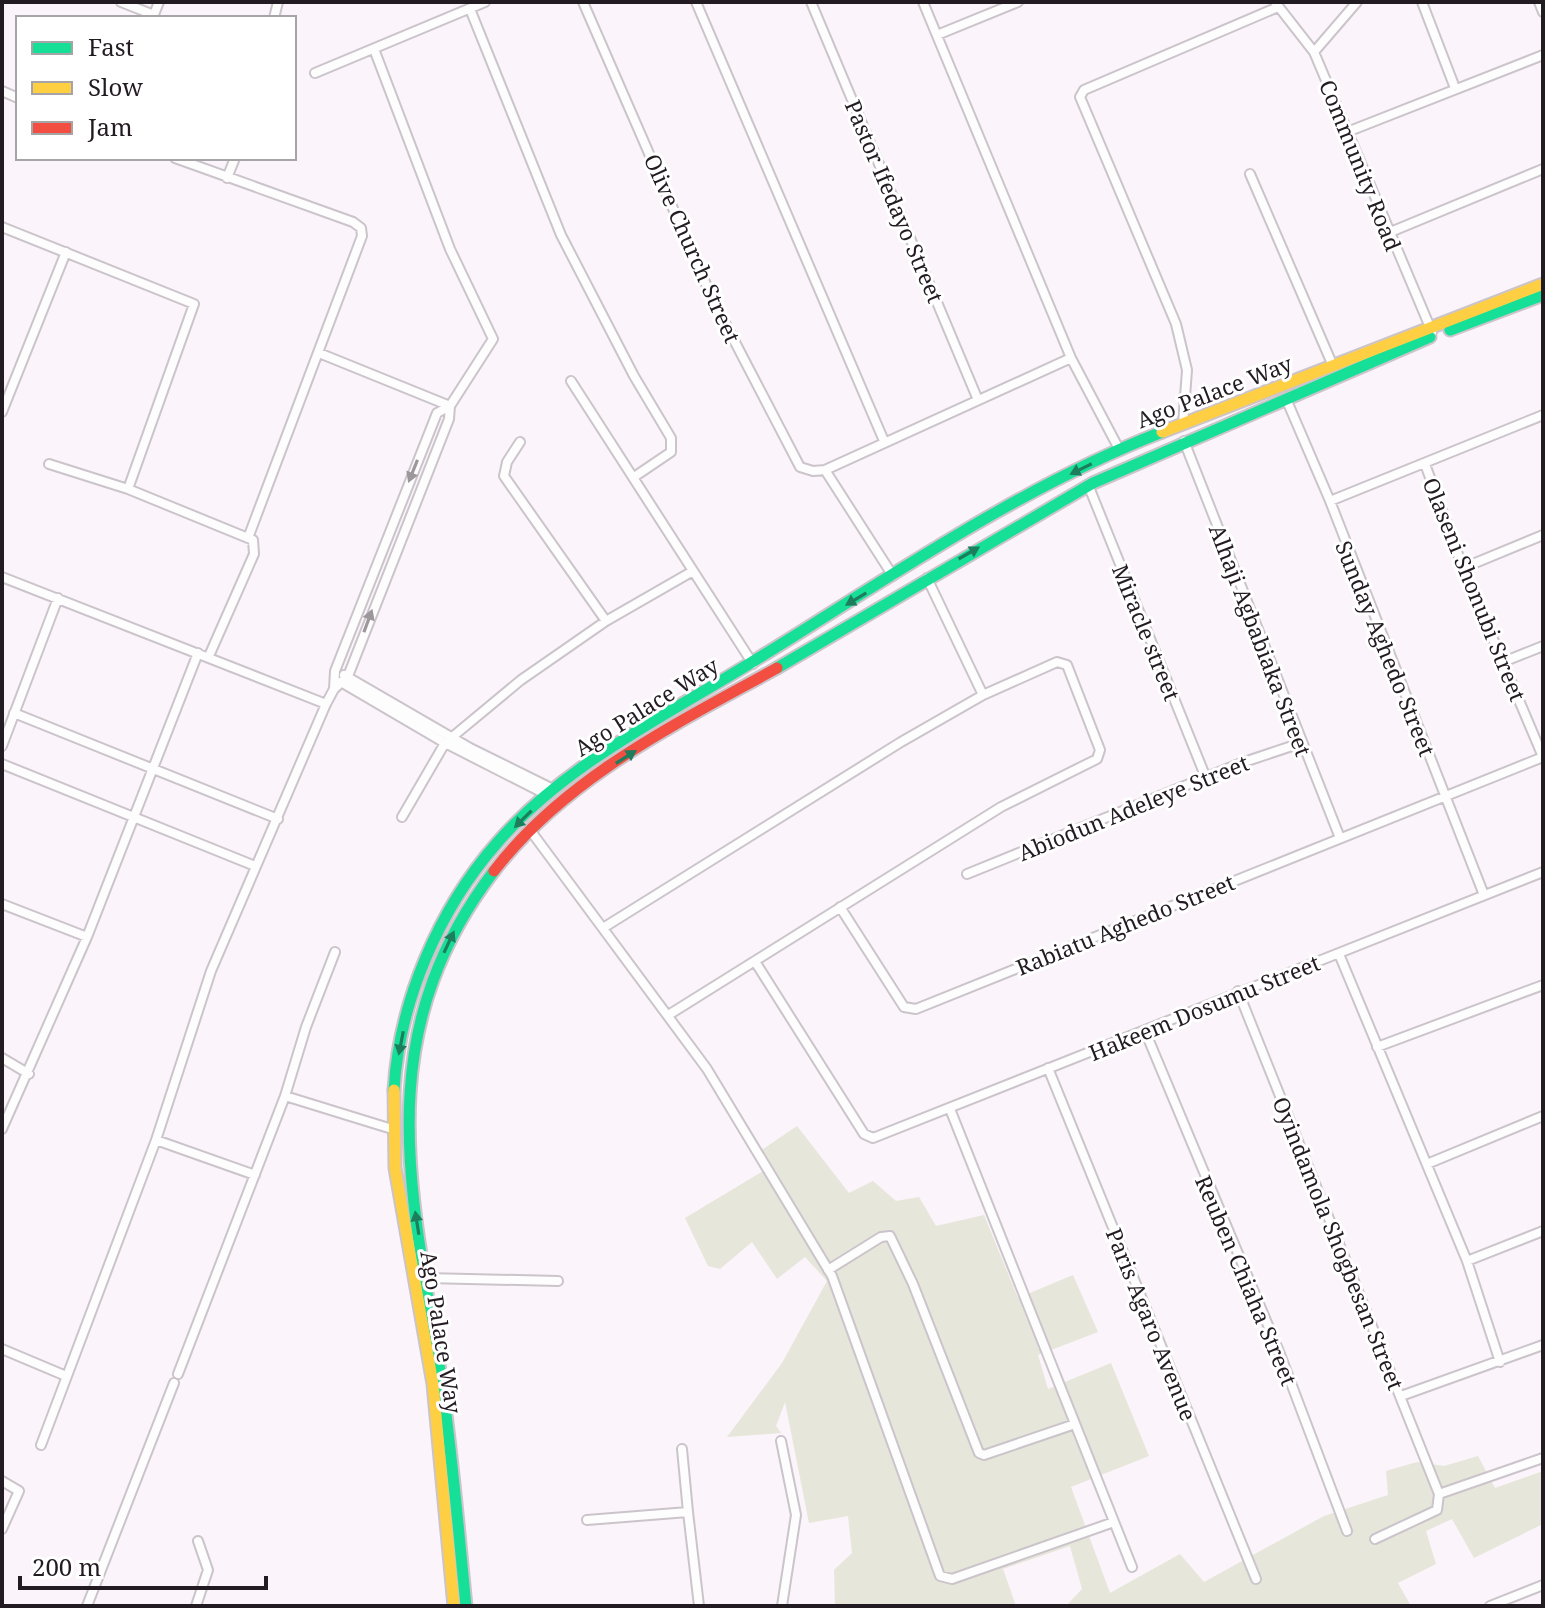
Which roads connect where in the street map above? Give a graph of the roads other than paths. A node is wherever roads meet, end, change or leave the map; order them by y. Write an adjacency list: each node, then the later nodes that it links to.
1 (121, 2): 14 (street)
2 (485, 2): 12 (street)
3 (583, 2): 49 (street, Olive Church Street)
4 (696, 2): 43 (street)
5 (811, 2): 37 (street, Pastor Ifedayo Street)
6 (923, 2): 15 (street)
7 (1018, 2): 15 (street)
8 (1357, 2): 17 (street)
9 (1422, 2): 20 (street)
10 (1539, 2): 13 (street)
11 (1277, 4): 17 (street, Community Road); 42 (street)
12 (470, 9): 16 (street); 50 (street)
13 (1543, 12)
14 (152, 16)
15 (937, 35): 34 (street)
16 (374, 49): 19 (street); 39 (street)
17 (1314, 52): 21 (street, Community Road)
18 (1543, 55): 20 (street)
19 (315, 73)
20 (1455, 88): 21 (street)
21 (1347, 132): 28 (street, Community Road)
22 (180, 160): 26 (street)
23 (234, 160): 26 (street)
24 (1543, 169): 28 (street)
25 (1250, 174): 35 (street)
26 (227, 178): 33 (street)
27 (2, 227): 29 (street)
28 (1388, 233): 32 (street, Community Road)
29 (66, 252): 40 (street); 52 (street)
30 (1543, 284): 32 (main road, Ago Palace Way)
31 (1543, 295): 32 (main road, Ago Palace Way)
32 (1432, 333): 35 (main road, Ago Palace Way); 38 (main road, Ago Palace Way)
33 (319, 353): 39 (street); 59 (street)
34 (1071, 358): 37 (street); 46 (street)
35 (1333, 366): 42 (main road, Ago Palace Way)
36 (571, 381): 50 (street)
37 (978, 400): 43 (street)
38 (1287, 401): 44 (main road, Ago Palace Way); 53 (street, Sunday Aghedo Street)
39 (450, 406): 72 (street, one-way to 72); 73 (street, one-way to 39)
40 (2, 412)
41 (1543, 415): 48 (street)
42 (1183, 424): 46 (main road, Ago Palace Way)
43 (884, 441): 49 (street)
44 (1184, 441): 51 (main road, Ago Palace Way); 79 (street, Alhaji Agbabiaka Street)
45 (520, 442): 66 (street)
46 (1119, 449): 54 (main road, Ago Palace Way, one-way to 54)
47 (49, 464): 52 (street)
48 (1425, 464): 53 (street); 60 (street, Olaseni Shonubi Street)
49 (825, 470): 62 (street)
50 (634, 477): 61 (street)
51 (1089, 487): 56 (main road, Ago Palace Way); 84 (street, Miracle street)
52 (128, 489): 59 (street)
53 (1330, 501): 86 (street, Sunday Aghedo Street)
54 (1009, 506): 55 (main road, Ago Palace Way); 56 (main road)
55 (993, 515): 58 (main road); 62 (main road, Ago Palace Way)
56 (1014, 527): 58 (main road, Ago Palace Way)
57 (1543, 535): 60 (street)
58 (998, 536): 64 (main road, Ago Palace Way, one-way to 58)
59 (248, 538): 69 (street)
60 (1463, 568): 70 (street, Olaseni Shonubi Street)
61 (693, 571): 66 (street); 71 (street)
62 (893, 576): 71 (main road, Ago Palace Way, one-way to 71)
63 (2, 577): 65 (street)
64 (927, 578): 75 (street); 90 (main road, Ago Palace Way, one-way to 64)
65 (58, 598): 68 (street); 77 (street)
66 (606, 621): 78 (street)
67 (1543, 646): 70 (street)
68 (198, 653): 69 (street); 83 (street)
69 (209, 656): 76 (street)
70 (1503, 662): 81 (street, Olaseni Shonubi Street)
71 (753, 664): 85 (main road, Ago Palace Way)
72 (334, 675): 73 (street); 74 (street)
73 (345, 680): 74 (street); 78 (street)
74 (334, 689): 76 (street)
75 (983, 695): 97 (street); 98 (street)
76 (326, 704): 89 (street)
77 (14, 713): 80 (street); 83 (street)
78 (449, 740): 85 (street); 88 (street)
79 (1301, 743): 84 (street, Abiodun Adeleye Street); 91 (street, Alhaji Agbabiaka Street)
80 (2, 746)
81 (1543, 757): 86 (street, Rabiatu Aghedo Street)
82 (2, 764): 87 (street)
83 (152, 771): 87 (street); 89 (street)
84 (1206, 778): 94 (street, Abiodun Adeleye Street)
85 (550, 792): 115 (main road, Ago Palace Way, one-way to 115)
86 (1445, 799): 91 (street, Rabiatu Aghedo Street); 95 (street, Sunday Aghedo Street)
87 (134, 816): 92 (street); 99 (street)
88 (402, 817)
89 (278, 819): 92 (street)
90 (530, 830): 98 (street); 122 (main road, Ago Palace Way, one-way to 90)
91 (1340, 838): 97 (street, Rabiatu Aghedo Street)
92 (255, 866): 116 (street)
93 (1543, 872): 95 (street, Hakeem Dosumu Street)
94 (967, 874)
95 (1484, 895): 101 (street, Hakeem Dosumu Street)
96 (2, 904): 99 (street)
97 (840, 907): 102 (street)
98 (603, 928): 105 (street)
99 (87, 937): 110 (street)
100 (335, 952): 111 (street)
101 (1339, 954): 104 (street, Hakeem Dosumu Street); 107 (street)
102 (756, 963): 105 (street); 112 (street, Hakeem Dosumu Street)
103 (1543, 985): 107 (street)
104 (1238, 991): 106 (street, Hakeem Dosumu Street); 130 (street, Oyindamola Shogbesan Street)
105 (670, 1014): 121 (street)
106 (1145, 1031): 109 (street, Hakeem Dosumu Street); 142 (street, Reuben Chiaha Street)
107 (1377, 1047): 117 (street)
108 (2, 1058): 110 (street)
109 (1048, 1068): 112 (street, Hakeem Dosumu Street); 146 (street, Paris Agaro Avenue)
110 (29, 1074): 114 (street)
111 (285, 1096): 115 (street); 118 (street)
112 (950, 1109): 131 (street)
113 (1543, 1116): 117 (street)
114 (2, 1129)
115 (392, 1129): 150 (main road, Ago Palace Way)
116 (156, 1140): 118 (street); 128 (street)
117 (1427, 1164): 120 (street)
118 (255, 1175): 127 (street)
119 (1543, 1231): 120 (street)
120 (1467, 1261): 126 (street)
121 (828, 1270): 131 (street); 140 (street)
122 (426, 1278): 123 (street); 151 (main road, Ago Palace Way)
123 (558, 1281)
124 (1543, 1345): 126 (street)
125 (2, 1349): 128 (street)
126 (1500, 1362): 130 (street)
127 (178, 1374)
128 (66, 1376): 133 (street)
129 (174, 1383): 148 (street)
130 (1401, 1396): 137 (street, Oyindamola Shogbesan Street)
131 (1075, 1424): 140 (street)
132 (781, 1441): 153 (street)
133 (41, 1445)
134 (682, 1449): 138 (street)
135 (1543, 1458): 137 (street)
136 (2, 1481): 141 (street)
137 (1439, 1494): 143 (street)
138 (688, 1512): 139 (street); 152 (street)
139 (587, 1520)
140 (1114, 1522): 145 (street)
141 (2, 1529)
142 (1347, 1531)
143 (1375, 1539)
144 (198, 1541): 149 (street)
145 (1132, 1567)
146 (1256, 1579)
147 (1543, 1585): 154 (street)
148 (87, 1606)
149 (196, 1606)
150 (454, 1606)
151 (466, 1606)
152 (699, 1606)
153 (782, 1606)
154 (1490, 1606)

